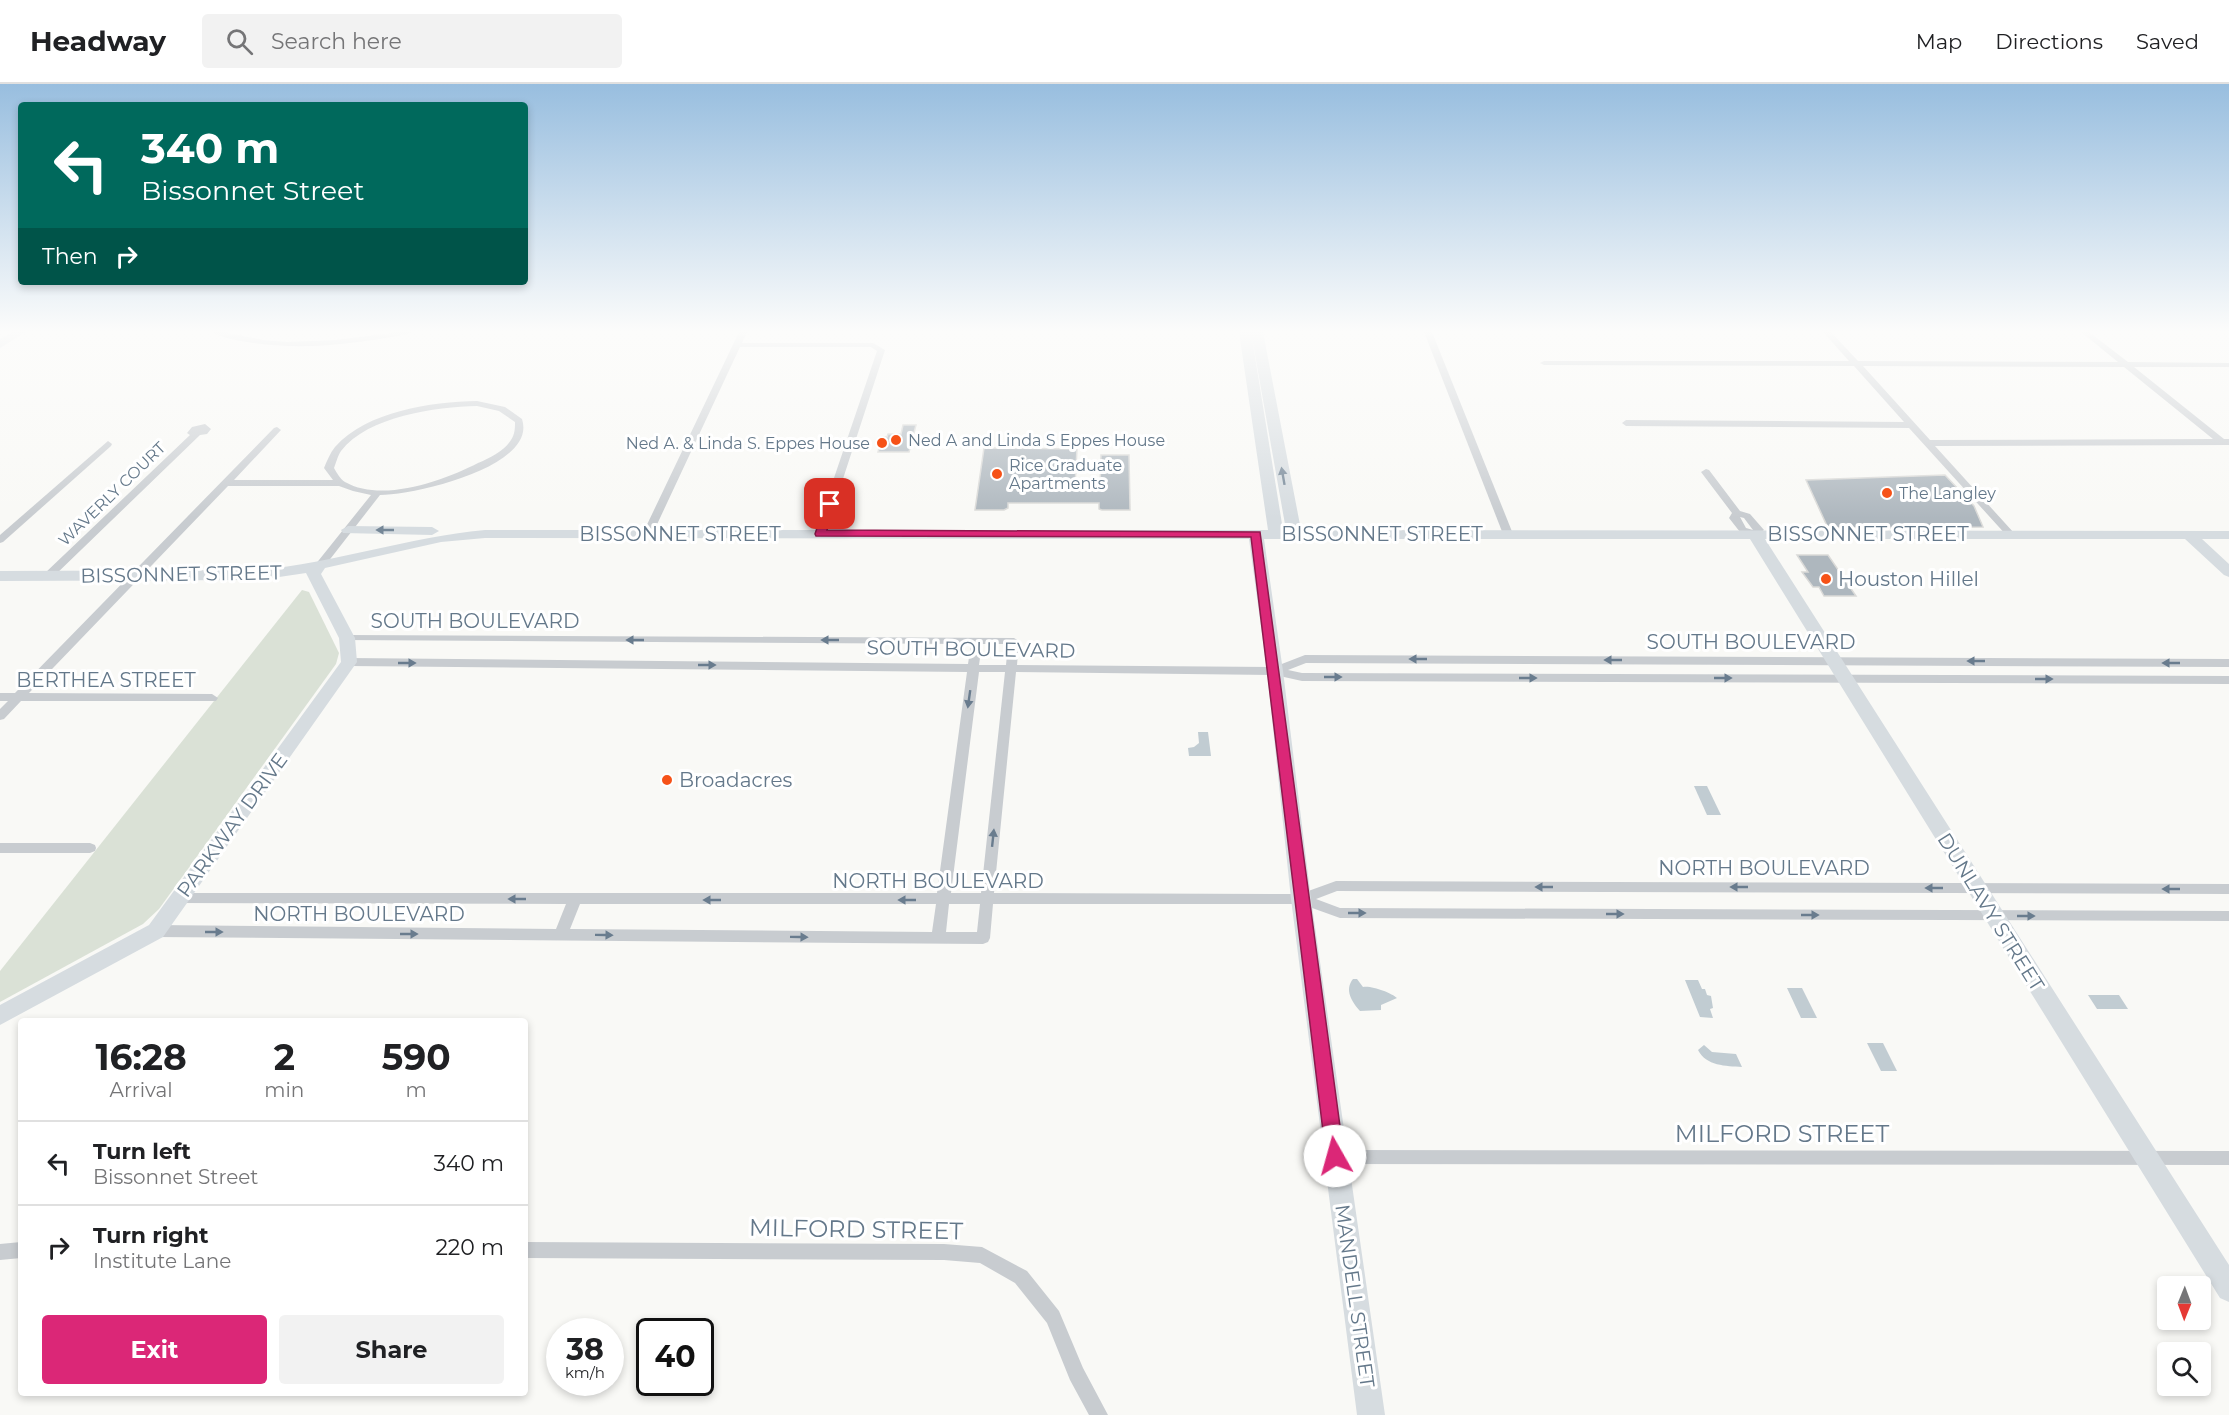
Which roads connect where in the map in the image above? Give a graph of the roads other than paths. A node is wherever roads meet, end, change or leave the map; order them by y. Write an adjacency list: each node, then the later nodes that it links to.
1 (713, 394): 20 (street)
2 (866, 394): 22 (street)
3 (1258, 394): 23 (street, MANDELL STREET)
4 (1262, 394): 24 (street, MANDELL STREET, one-way to 4)
5 (1453, 394): 25 (street)
6 (1884, 394): 9 (street)
7 (2163, 394): 14 (street)
8 (1626, 423): 9 (street)
9 (1911, 424): 12 (street)
10 (277, 430): 16 (street)
11 (196, 434): 35 (street, WAVERLY COURT)
12 (1927, 443): 14 (street); 27 (street)
13 (108, 444): 30 (street)
14 (2227, 444)
15 (1706, 472): 26 (street)
16 (226, 483): 17 (street); 33 (street)
17 (340, 483): 18 (street); 18 (street)
18 (378, 492): 19 (street)
19 (348, 530): 21 (street, one-way to 19); 31 (street)
20 (648, 533): 21 (street, BISSONNET STREET); 22 (street, BISSONNET STREET)
21 (485, 534): 31 (street, BISSONNET STREET)
22 (820, 534): 23 (street, BISSONNET STREET)
23 (1266, 534): 24 (street, BISSONNET STREET); 45 (street, MANDELL STREET)
24 (1294, 534): 25 (street, BISSONNET STREET)
25 (1508, 534): 26 (street, BISSONNET STREET)
26 (1754, 534): 27 (street, BISSONNET STREET); 39 (street, DUNLAVY STREET)
27 (2011, 535): 28 (street, BISSONNET STREET)
28 (2189, 535): 29 (street, BISSONNET STREET); 32 (street)
29 (2229, 535)
30 (0, 540)
31 (320, 565): 33 (street, BISSONNET STREET); 36 (street)
32 (2229, 572)
33 (136, 575): 35 (street, BISSONNET STREET); 49 (street)
34 (0, 576): 35 (street, BISSONNET STREET)
35 (48, 576)
36 (347, 639): 37 (street, SOUTH BOULEVARD, one-way to 36); 40 (street)
37 (676, 640): 38 (street, SOUTH BOULEVARD, one-way to 37); 42 (street)
38 (977, 641): 43 (street); 44 (street, SOUTH BOULEVARD)
39 (1833, 660): 41 (street, SOUTH BOULEVARD, one-way to 39); 45 (street, SOUTH BOULEVARD, one-way to 45); 46 (street, DUNLAVY STREET)
40 (349, 662): 42 (street, SOUTH BOULEVARD, one-way to 42); 56 (street, PARKWAY DRIVE)
41 (2229, 663)
42 (666, 665): 43 (street, SOUTH BOULEVARD, one-way to 43)
43 (974, 667): 44 (street, SOUTH BOULEVARD); 58 (street, one-way to 58)
44 (1011, 668): 45 (street, SOUTH BOULEVARD); 59 (street, one-way to 44)
45 (1275, 671): 46 (street, SOUTH BOULEVARD, one-way to 46); 60 (street, MANDELL STREET)
46 (1845, 678): 47 (street, SOUTH BOULEVARD, one-way to 47); 54 (street, DUNLAVY STREET)
47 (2229, 680)
48 (0, 697): 49 (street, BERTHEA STREET)
49 (18, 697): 50 (street, BERTHEA STREET); 51 (street)
50 (213, 698)
51 (0, 717)
52 (0, 848): 53 (street)
53 (90, 848)
54 (1977, 888): 55 (street, NORTH BOULEVARD, one-way to 54); 60 (street, NORTH BOULEVARD, one-way to 60); 61 (street, DUNLAVY STREET)
55 (2229, 889)
56 (179, 898): 57 (street, NORTH BOULEVARD, one-way to 56); 63 (street, PARKWAY DRIVE)
57 (575, 899): 58 (street, NORTH BOULEVARD, one-way to 57); 64 (street)
58 (943, 900): 59 (street, NORTH BOULEVARD); 65 (street)
59 (986, 900): 60 (street, NORTH BOULEVARD); 65 (street, NORTH BOULEVARD)
60 (1301, 900): 61 (street, NORTH BOULEVARD, one-way to 61); 67 (street, MANDELL STREET)
61 (1994, 915): 62 (street, NORTH BOULEVARD, one-way to 62); 68 (street, DUNLAVY STREET)
62 (2229, 916)
63 (156, 931): 64 (street, NORTH BOULEVARD, one-way to 64); 66 (street, PARKWAY DRIVE)
64 (561, 935): 65 (street, NORTH BOULEVARD, one-way to 65)
65 (938, 938)
66 (0, 1016)
67 (1335, 1156): 68 (street, MILFORD STREET); 75 (street, MANDELL STREET)
68 (2146, 1158): 69 (street, MILFORD STREET); 73 (street, DUNLAVY STREET)
69 (2229, 1158)
70 (528, 1250): 74 (street, MILFORD STREET)
71 (18, 1251): 72 (street)
72 (0, 1252)
73 (2229, 1289)
74 (1099, 1415)
75 (1371, 1415)

